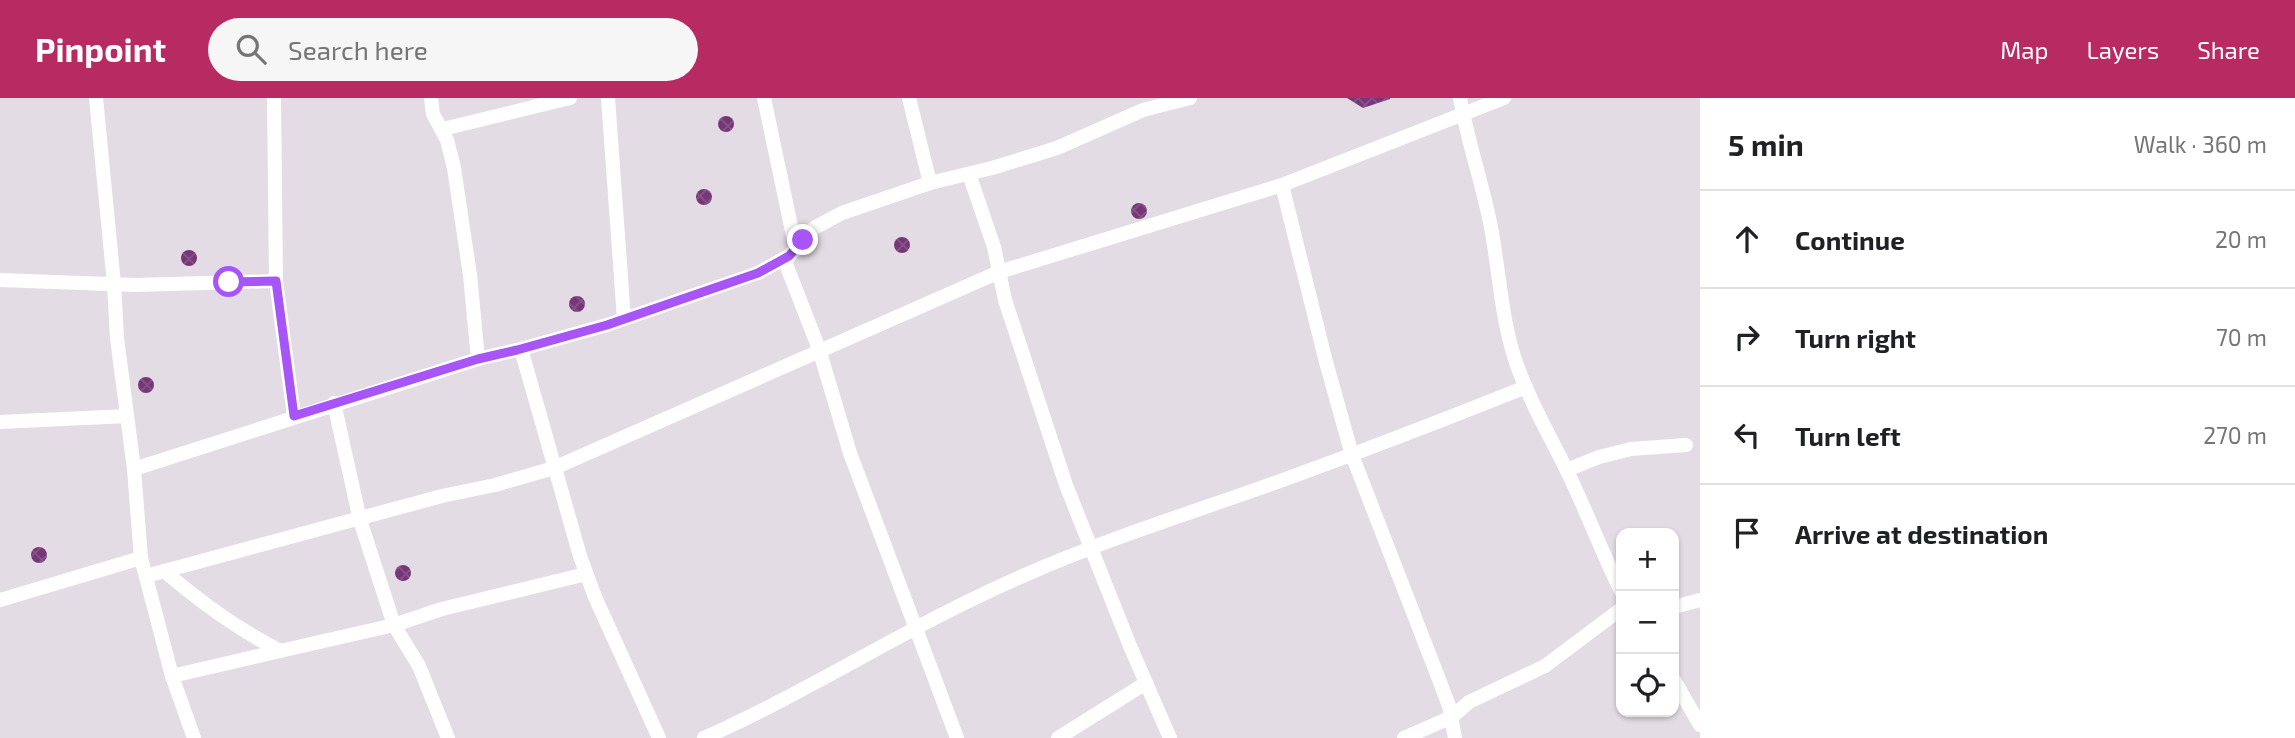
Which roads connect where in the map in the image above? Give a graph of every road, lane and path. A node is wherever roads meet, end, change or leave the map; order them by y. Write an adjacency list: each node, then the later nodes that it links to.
1 (96, 98): 21 (street)
2 (274, 98): 20 (street)
3 (431, 98): 12 (street)
4 (570, 98): 12 (street)
5 (608, 98): 22 (street)
6 (764, 98): 16 (street)
7 (909, 98): 14 (street)
8 (1189, 98): 10 (street)
9 (1504, 98): 11 (street)
10 (1141, 104): 13 (street)
11 (1462, 105): 15 (street); 26 (street)
12 (443, 129): 25 (street)
13 (969, 174): 14 (street); 18 (street)
14 (930, 183): 16 (street)
15 (1282, 185): 18 (street); 32 (street)
16 (796, 250): 17 (street)
17 (784, 259): 22 (street); 24 (street)
18 (999, 272): 24 (street); 37 (street)
19 (0, 279): 21 (street)
20 (276, 281): 21 (street); 29 (street)
21 (114, 284): 28 (street)
22 (624, 319): 23 (street)
23 (521, 349): 25 (street); 33 (street)
24 (819, 349): 33 (street); 48 (street)
25 (478, 359): 27 (street)
26 (1526, 387): 32 (street); 35 (street)
27 (334, 403): 29 (street); 36 (street)
28 (127, 416): 30 (street); 34 (street)
29 (294, 416): 34 (street)
30 (0, 422)
31 (1686, 445): 35 (street)
32 (1352, 455): 37 (street); 53 (street)
33 (554, 468): 36 (street); 40 (street)
34 (134, 469): 38 (street)
35 (1567, 470): 42 (street)
36 (360, 520): 39 (street); 47 (street)
37 (1091, 547): 48 (street); 51 (street)
38 (142, 558): 41 (street); 43 (street)
39 (164, 571): 41 (street); 49 (street)
40 (586, 574): 47 (street); 57 (street)
41 (146, 576): 50 (street)
42 (1616, 581)
43 (0, 600)
44 (1700, 600): 45 (street)
45 (1679, 606)
46 (1616, 612): 53 (street)
47 (394, 625): 49 (street); 56 (street)
48 (917, 628): 58 (street); 59 (street)
49 (280, 651): 50 (street)
50 (172, 676): 55 (street)
51 (1146, 683): 60 (street); 61 (street)
52 (1679, 689): 54 (street)
53 (1452, 717): 62 (street); 63 (street)
54 (1700, 725)
55 (194, 738)
56 (448, 738)
57 (659, 738)
58 (704, 738)
59 (957, 738)
60 (1058, 738)
61 (1170, 738)
62 (1404, 738)
63 (1455, 738)

